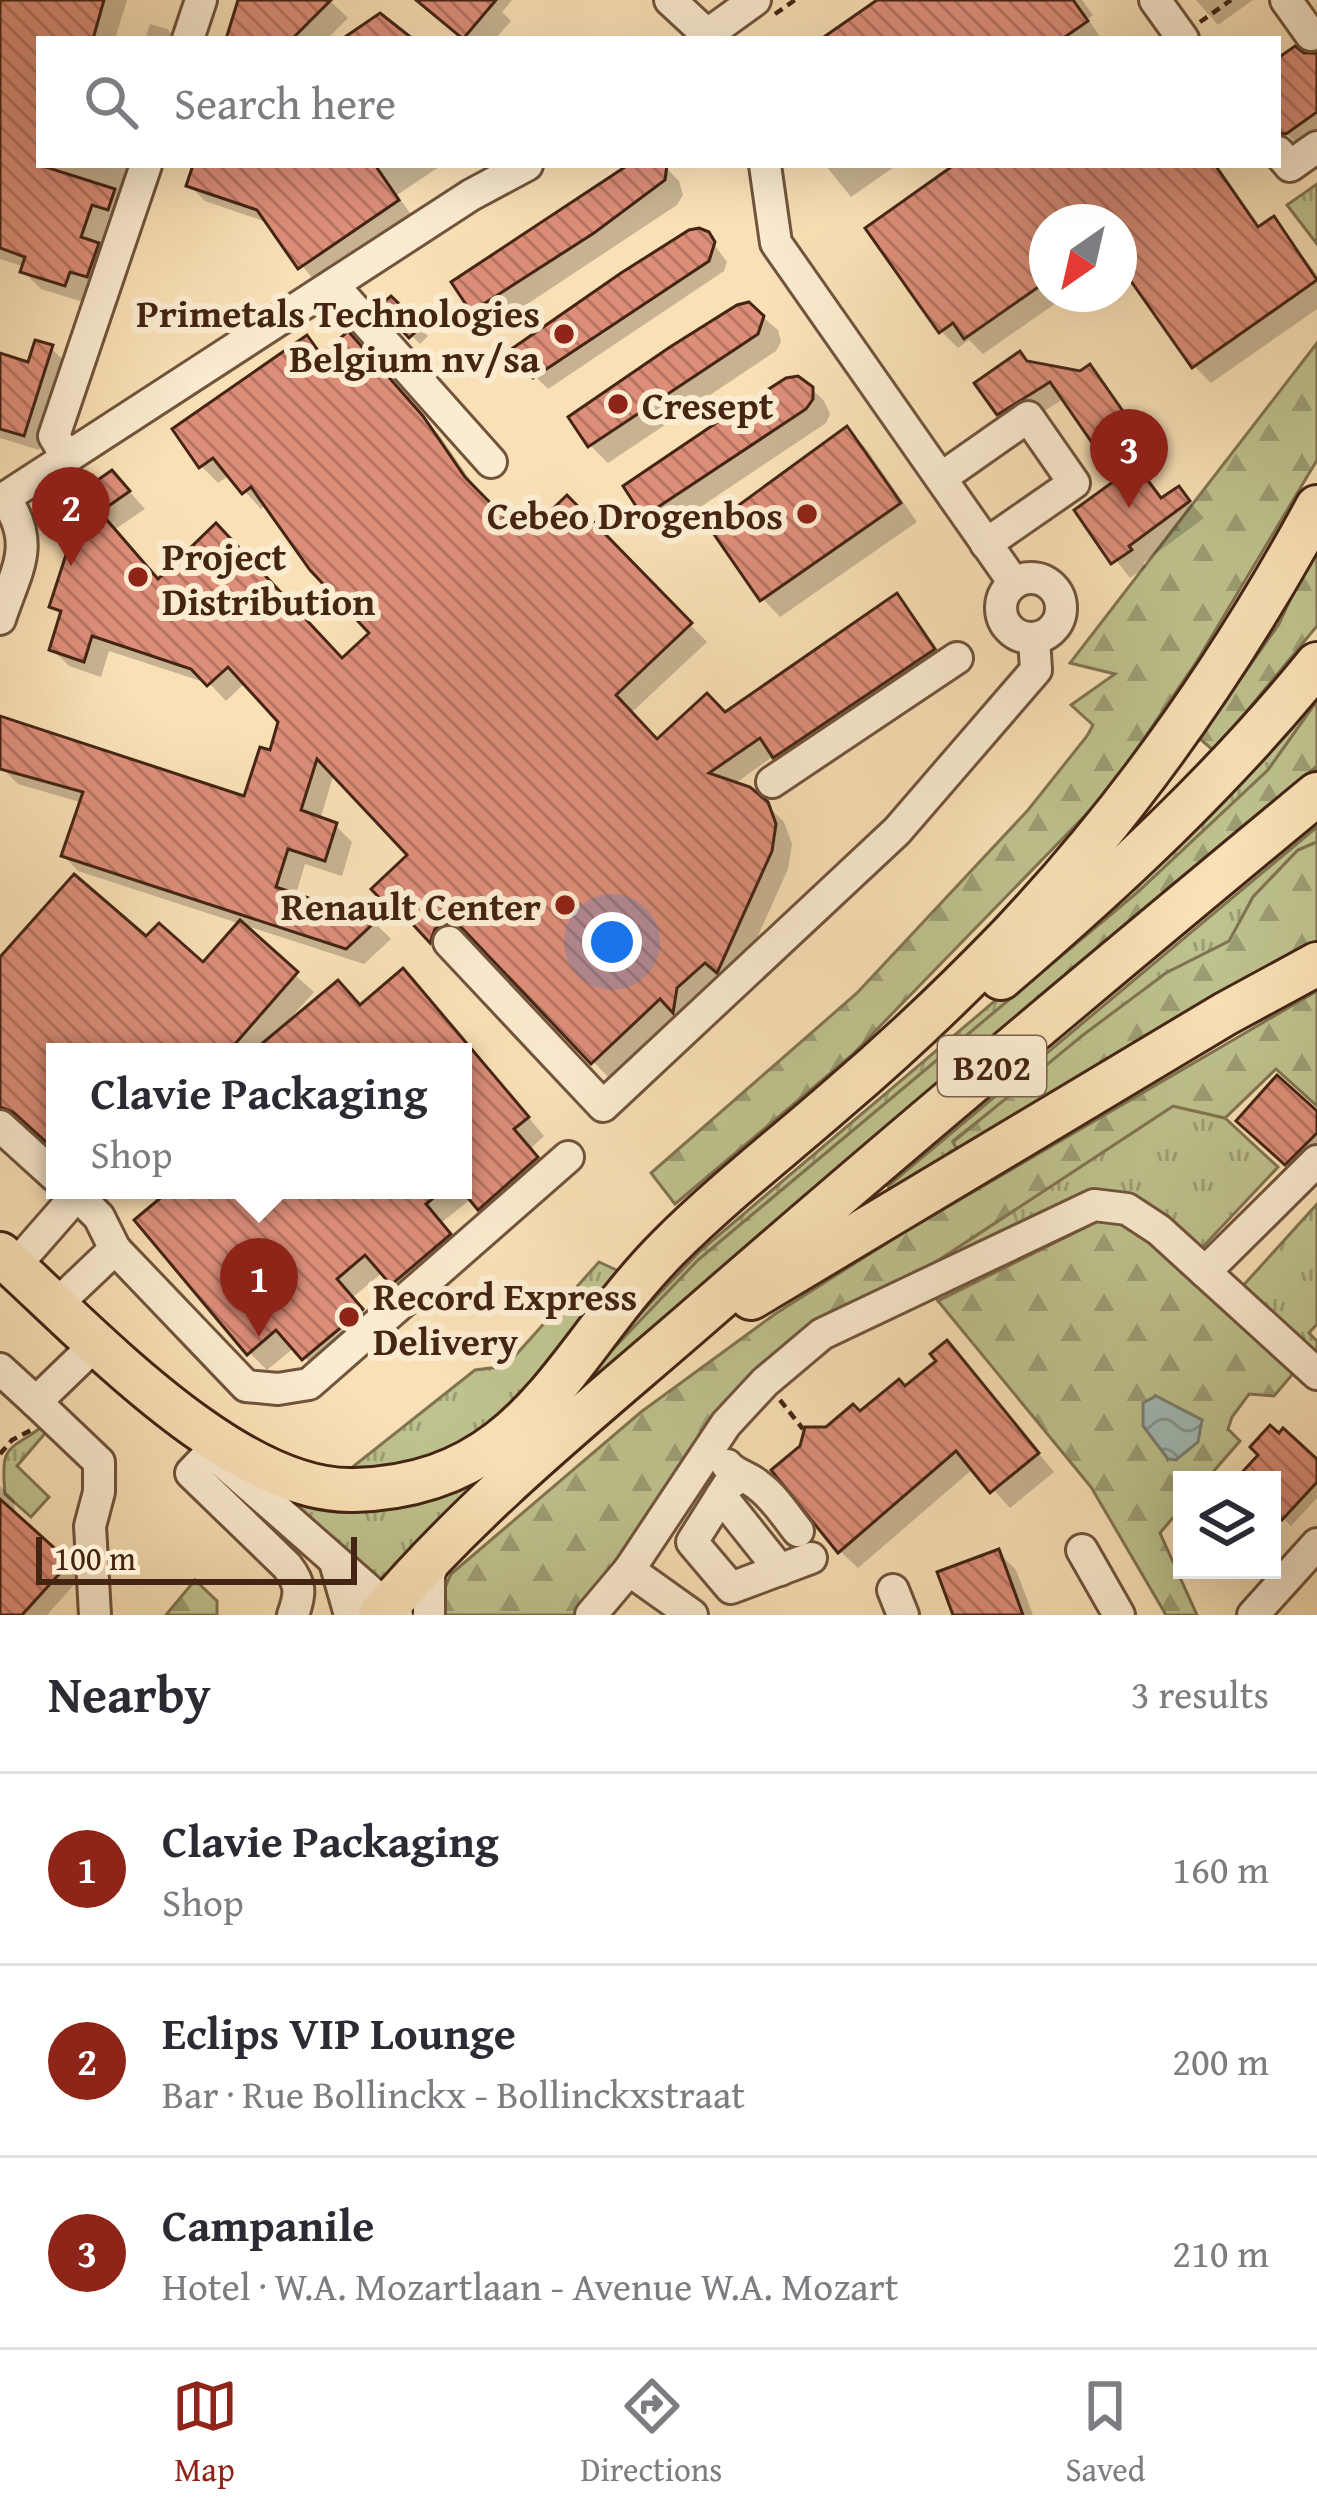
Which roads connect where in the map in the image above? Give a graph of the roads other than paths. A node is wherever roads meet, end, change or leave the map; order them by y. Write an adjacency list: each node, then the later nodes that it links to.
1 (201, 0): 7 (street)
2 (670, 0): 8 (street)
3 (755, 0): 9 (street)
4 (1155, 0): 10 (street)
5 (1286, 0): 6 (street)
6 (1311, 35)
7 (189, 36)
8 (699, 36)
9 (704, 36)
10 (1181, 36)
11 (1317, 147): 12 (street)
12 (1281, 156)
13 (145, 168): 19 (street)
14 (503, 168): 17 (street)
15 (521, 168): 17 (street)
16 (765, 168): 21 (street)
17 (471, 195): 18 (street)
18 (333, 285): 19 (street); 20 (street)
19 (66, 457): 22 (street)
20 (491, 462)
21 (941, 478): 24 (street); 24 (street)
22 (3, 500): 26 (street)
23 (1317, 507): 34 (highway, B202)
24 (986, 544): 25 (street)
25 (1014, 583): 27 (street); 27 (street)
26 (0, 619)
27 (1034, 638): 32 (street)
28 (957, 658): 30 (street)
29 (1317, 664): 34 (highway, B202)
30 (772, 782)
31 (1317, 794): 45 (highway, B202)
32 (449, 943)
33 (1317, 964): 45 (highway, B202)
34 (841, 1096): 49 (highway, B202)
35 (0, 1126): 38 (street)
36 (568, 1157): 41 (street)
37 (1317, 1161): 43 (street)
38 (46, 1168)
39 (57, 1199): 42 (street)
40 (80, 1199): 41 (street)
41 (115, 1250): 44 (street)
42 (7, 1260): 44 (highway)
43 (1205, 1272): 47 (street); 50 (street)
44 (56, 1305): 46 (highway)
45 (671, 1341): 56 (highway, B202)
46 (98, 1342): 48 (street); 49 (highway)
47 (1317, 1374)
48 (13, 1390): 57 (street)
49 (198, 1436): 56 (street); 58 (street)
50 (705, 1455): 51 (street); 54 (street)
51 (729, 1486): 55 (street); 55 (street); 55 (street)
52 (1317, 1544): 62 (street)
53 (1082, 1550): 61 (street)
54 (629, 1570): 59 (street); 60 (street)
55 (780, 1570)
56 (389, 1613)
57 (95, 1615)
58 (293, 1615)
59 (591, 1615)
60 (692, 1615)
61 (1119, 1615)
62 (1253, 1615)

